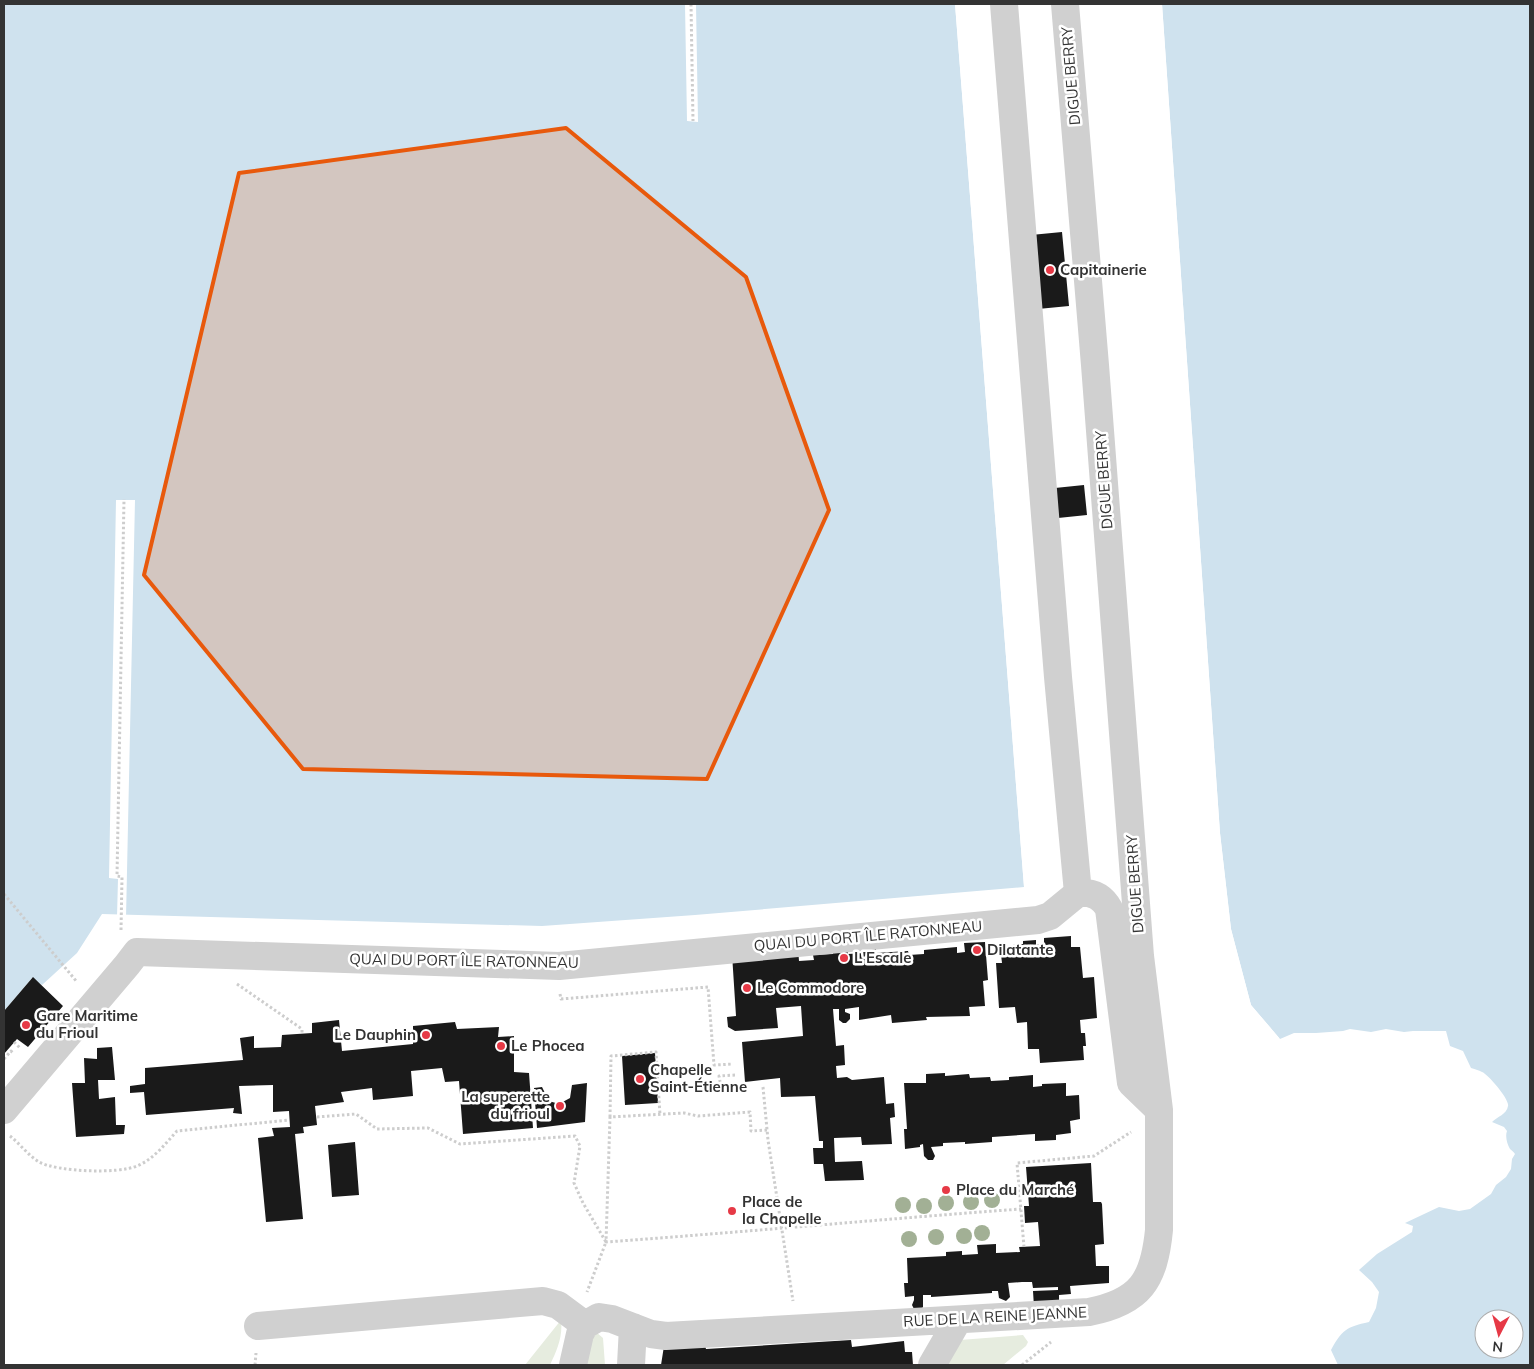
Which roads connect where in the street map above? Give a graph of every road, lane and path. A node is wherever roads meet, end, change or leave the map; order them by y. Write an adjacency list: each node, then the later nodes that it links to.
1 (691, 4): 4 (path)
2 (1004, 4): 6 (street)
3 (1065, 4): 9 (street, DIGUE BERRY)
4 (694, 122)
5 (124, 500): 8 (path)
6 (1078, 893): 10 (street, QUAI DU PORT ÎLE RATONNEAU); 17 (street)
7 (4, 894): 11 (path)
8 (137, 952): 10 (street, QUAI DU PORT ÎLE RATONNEAU); 16 (street)
9 (1140, 956): 17 (street, RUE DE LA REINE JEANNE)
10 (558, 966): 12 (path)
11 (79, 984)
12 (733, 1064)
13 (735, 1075): 14 (path)
14 (736, 1086)
15 (763, 1087): 22 (path)
16 (4, 1110)
17 (1159, 1110): 29 (street, RUE DE LA REINE JEANNE)
18 (660, 1114): 20 (path); 20 (path); 22 (path)
19 (316, 1117): 27 (path)
20 (610, 1117): 27 (path)
21 (289, 1120): 24 (path)
22 (767, 1130): 26 (path)
23 (1133, 1130): 25 (path)
24 (4, 1131)
25 (1021, 1209): 26 (path); 28 (path)
26 (781, 1229): 27 (path); 33 (path)
27 (606, 1242): 30 (path)
28 (1024, 1248)
29 (958, 1320): 33 (street, RUE DE LA REINE JEANNE); 36 (street)
30 (585, 1325): 31 (street); 32 (street, RUE DE LA REINE JEANNE); 34 (street)
31 (258, 1326)
32 (632, 1327): 33 (street, RUE DE LA REINE JEANNE); 35 (street)
33 (798, 1329)
34 (573, 1365)
35 (631, 1365)
36 (932, 1365)

